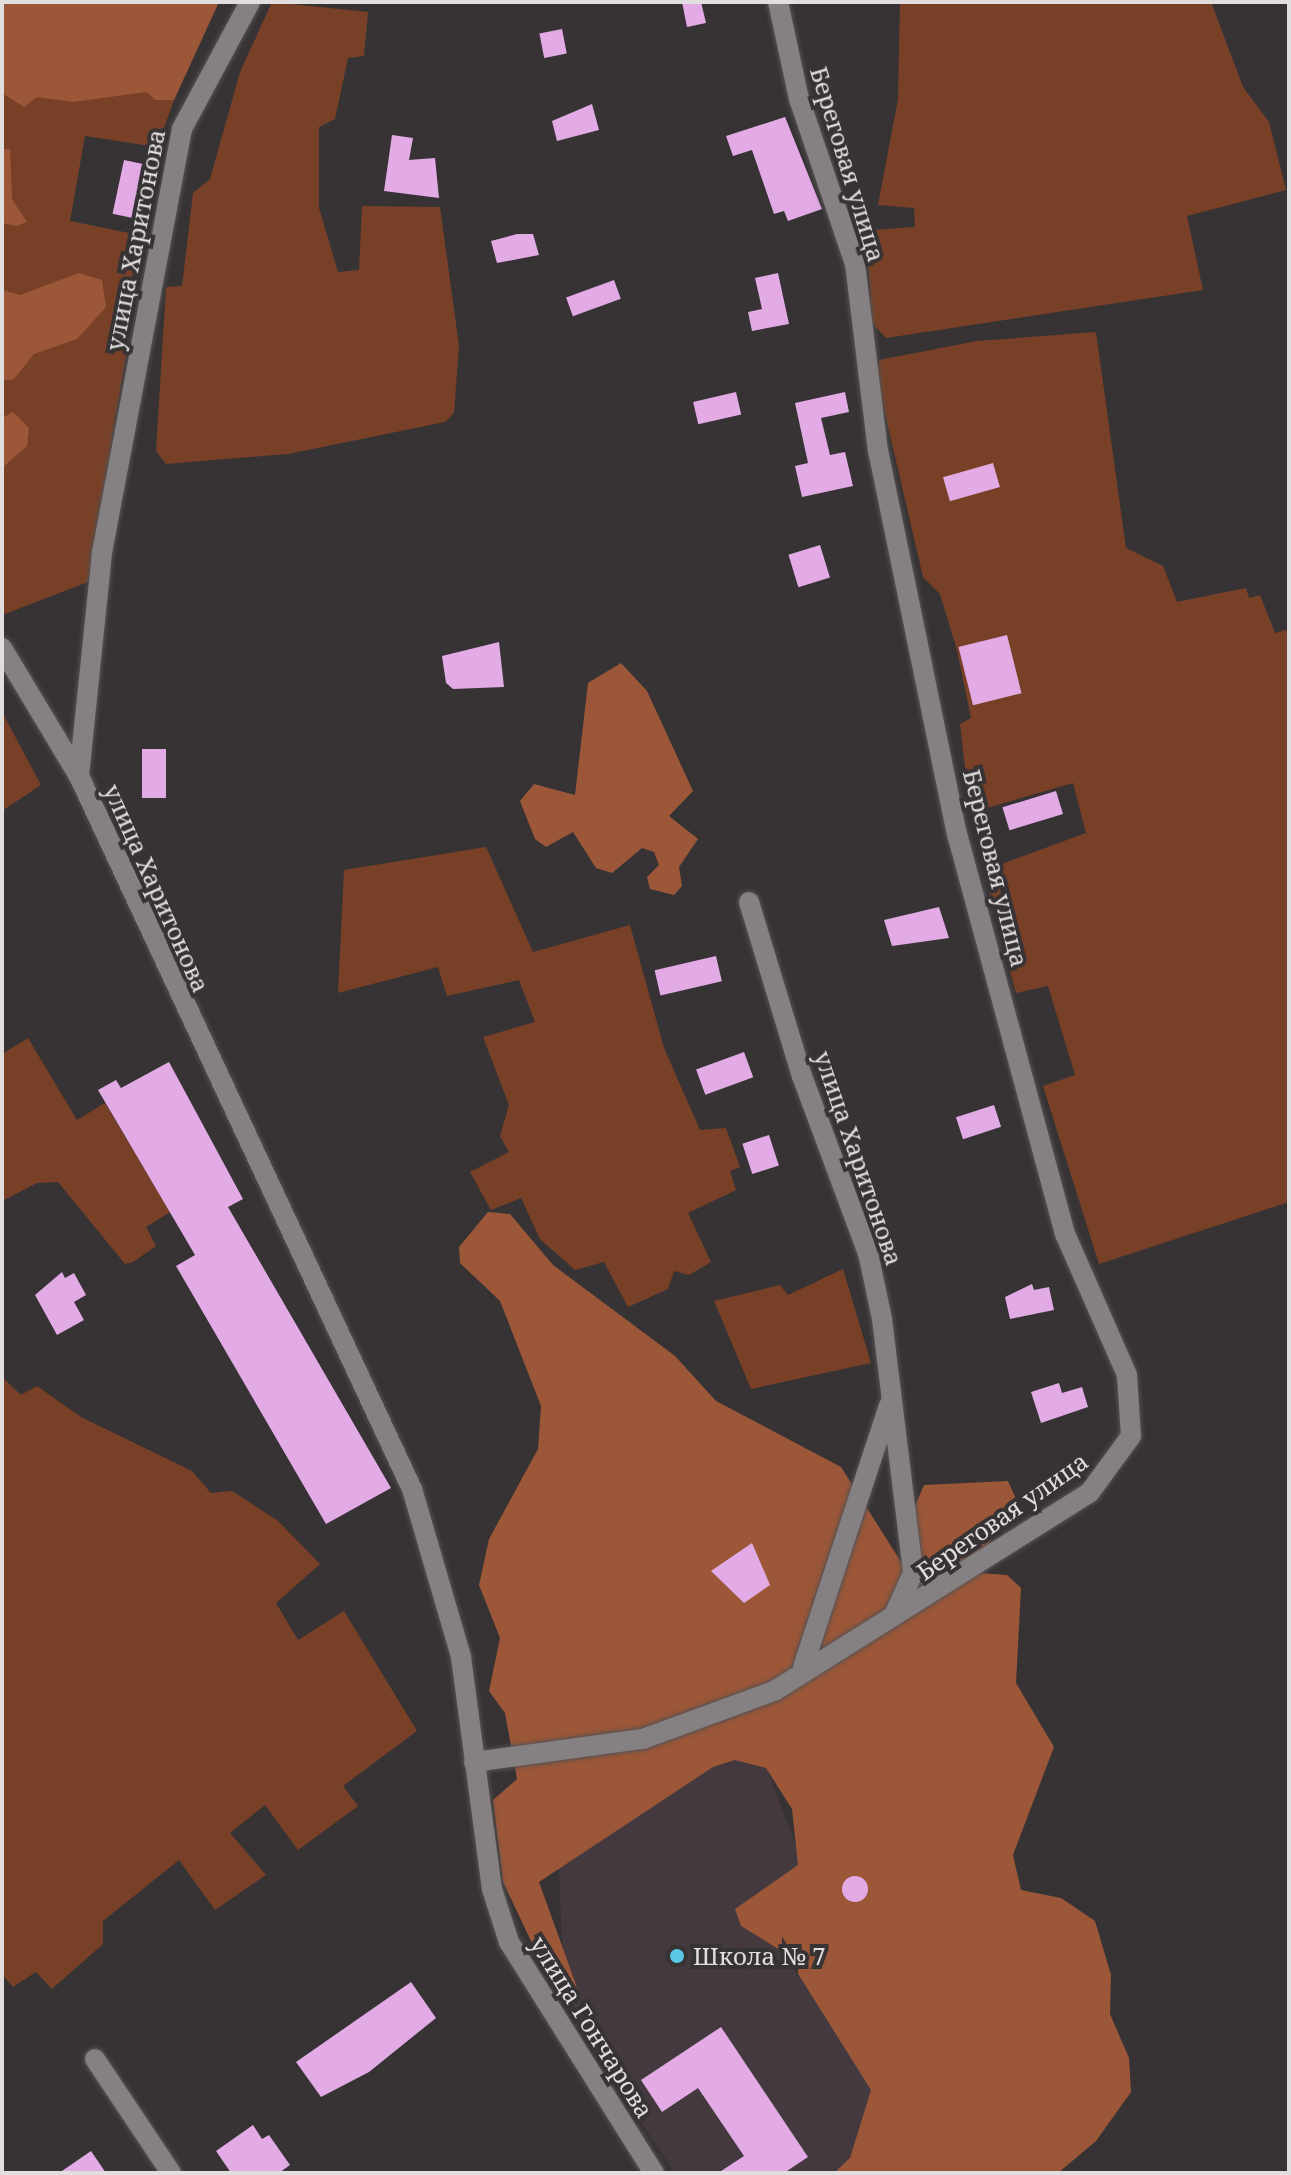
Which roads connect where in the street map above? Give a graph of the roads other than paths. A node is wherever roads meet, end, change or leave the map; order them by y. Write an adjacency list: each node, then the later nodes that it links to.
1 (250, 2): 4 (street, улица Харитонова)
2 (778, 2): 7 (street, Береговая улица)
3 (2, 648): 4 (street)
4 (79, 776): 9 (street, улица Харитонова)
5 (749, 902): 6 (street, улица Харитонова)
6 (891, 1397): 7 (street, улица Харитонова); 8 (street)
7 (889, 1619): 8 (street, Береговая улица)
8 (799, 1672): 9 (street, Береговая улица)
9 (474, 1762): 12 (street, улица Гончарова)
10 (95, 2059): 11 (street)
11 (171, 2173)
12 (654, 2173)

